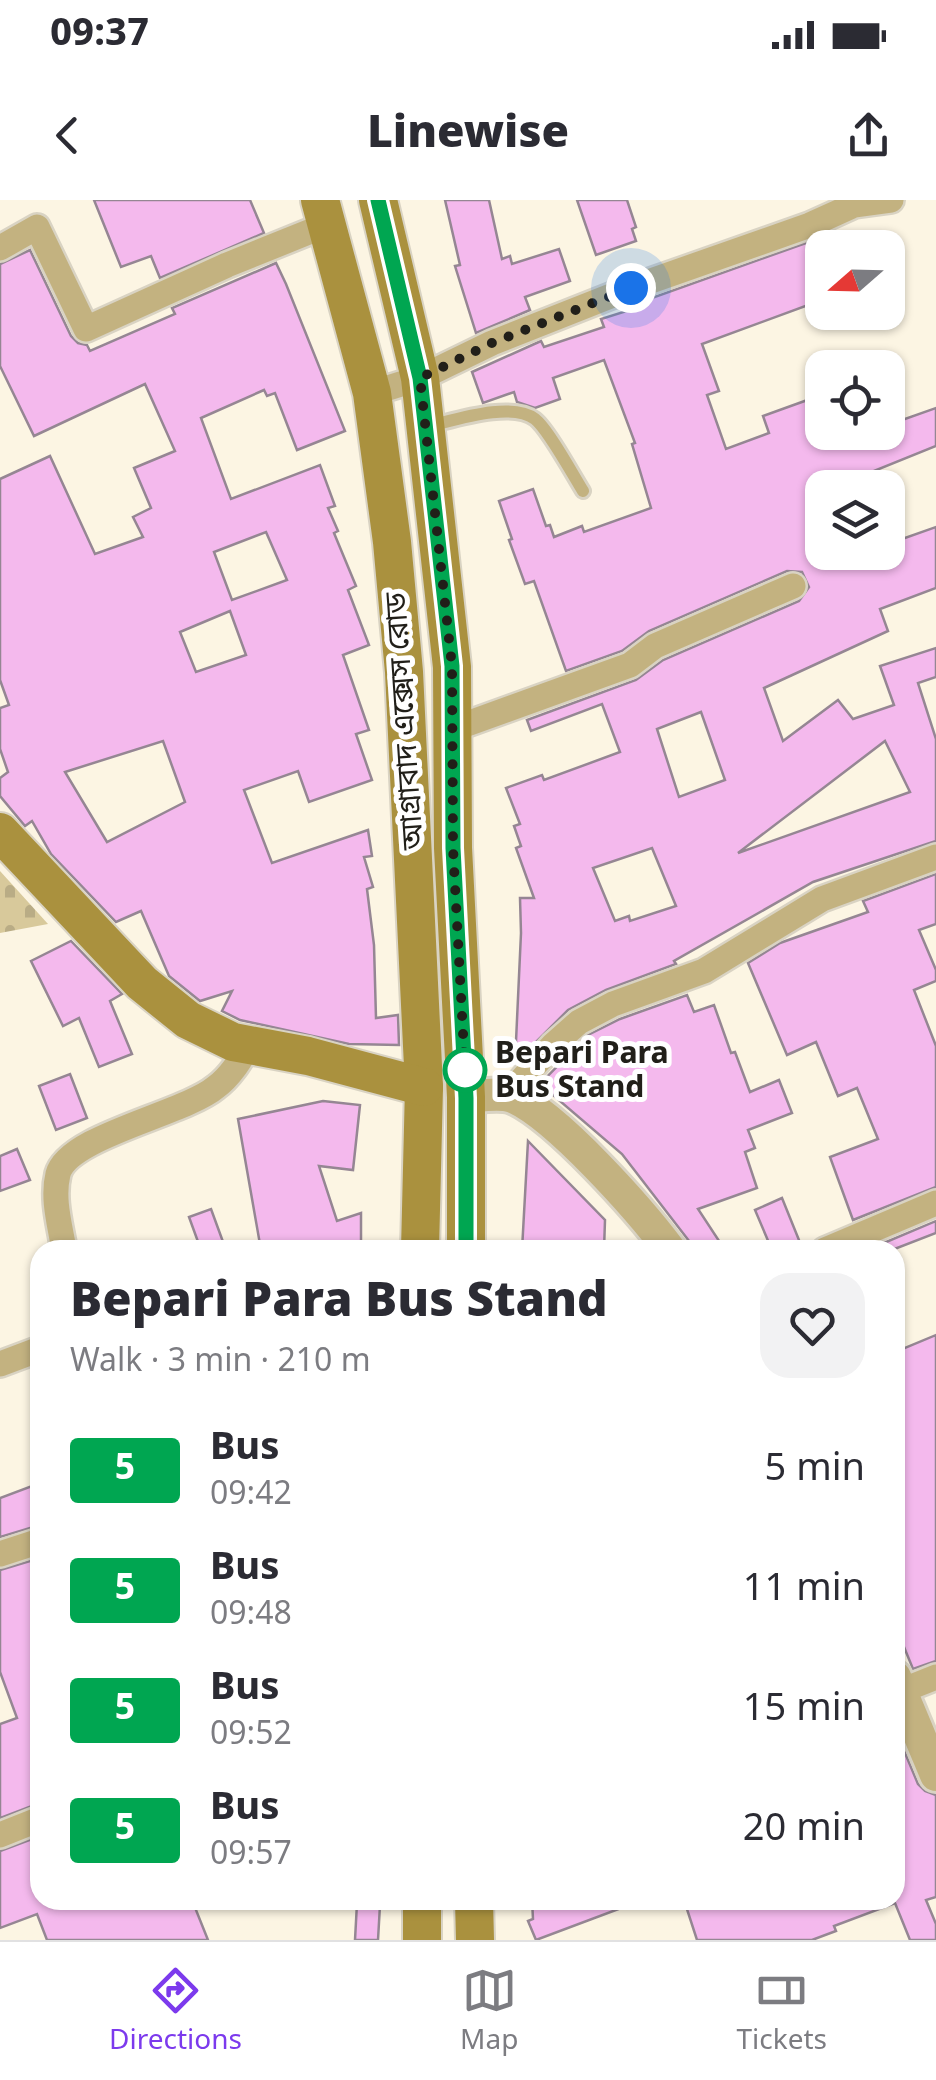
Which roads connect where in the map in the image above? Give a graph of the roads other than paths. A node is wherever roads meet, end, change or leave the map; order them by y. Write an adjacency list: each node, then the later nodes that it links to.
1 (378, 200): 5 (main road, আগ্রাবাদ এক্সেস রোড)
2 (891, 200): 5 (street)
3 (323, 213): 4 (street); 6 (main road, আগ্রাবাদ এক্সেস রোড)
4 (0, 248)
5 (420, 378): 6 (street); 7 (main road, আগ্রাবাদ এক্সেস রোড)
6 (372, 393): 14 (main road, আগ্রাবাদ এক্সেস রোড)
7 (426, 426): 8 (lane); 10 (main road, আগ্রাবাদ এক্সেস রোড)
8 (583, 491)
9 (793, 586): 10 (street)
10 (452, 729): 16 (main road, আগ্রাবাদ এক্সেস রোড)
11 (0, 832): 13 (main road)
12 (936, 858): 15 (street)
13 (248, 1045): 14 (main road); 18 (street)
14 (424, 1087): 19 (main road, আগ্রাবাদ এক্সেস রোড)
15 (508, 1095): 16 (street); 21 (street)
16 (466, 1098): 20 (main road, আগ্রাবাদ এক্সেস রোড)
17 (936, 1203): 22 (street)
18 (62, 1240)
19 (420, 1240)
20 (466, 1240)
21 (661, 1240)
22 (849, 1240)
23 (30, 1353): 24 (street)
24 (0, 1364)
25 (30, 1544): 26 (street)
26 (0, 1554)
27 (936, 1676): 28 (street)
28 (905, 1683)
29 (905, 1701): 30 (street)
30 (936, 1776)
31 (30, 1823): 32 (street)
32 (0, 1835)
33 (422, 1910): 35 (main road)
34 (474, 1910): 36 (main road)
35 (422, 1940)
36 (475, 1940)

